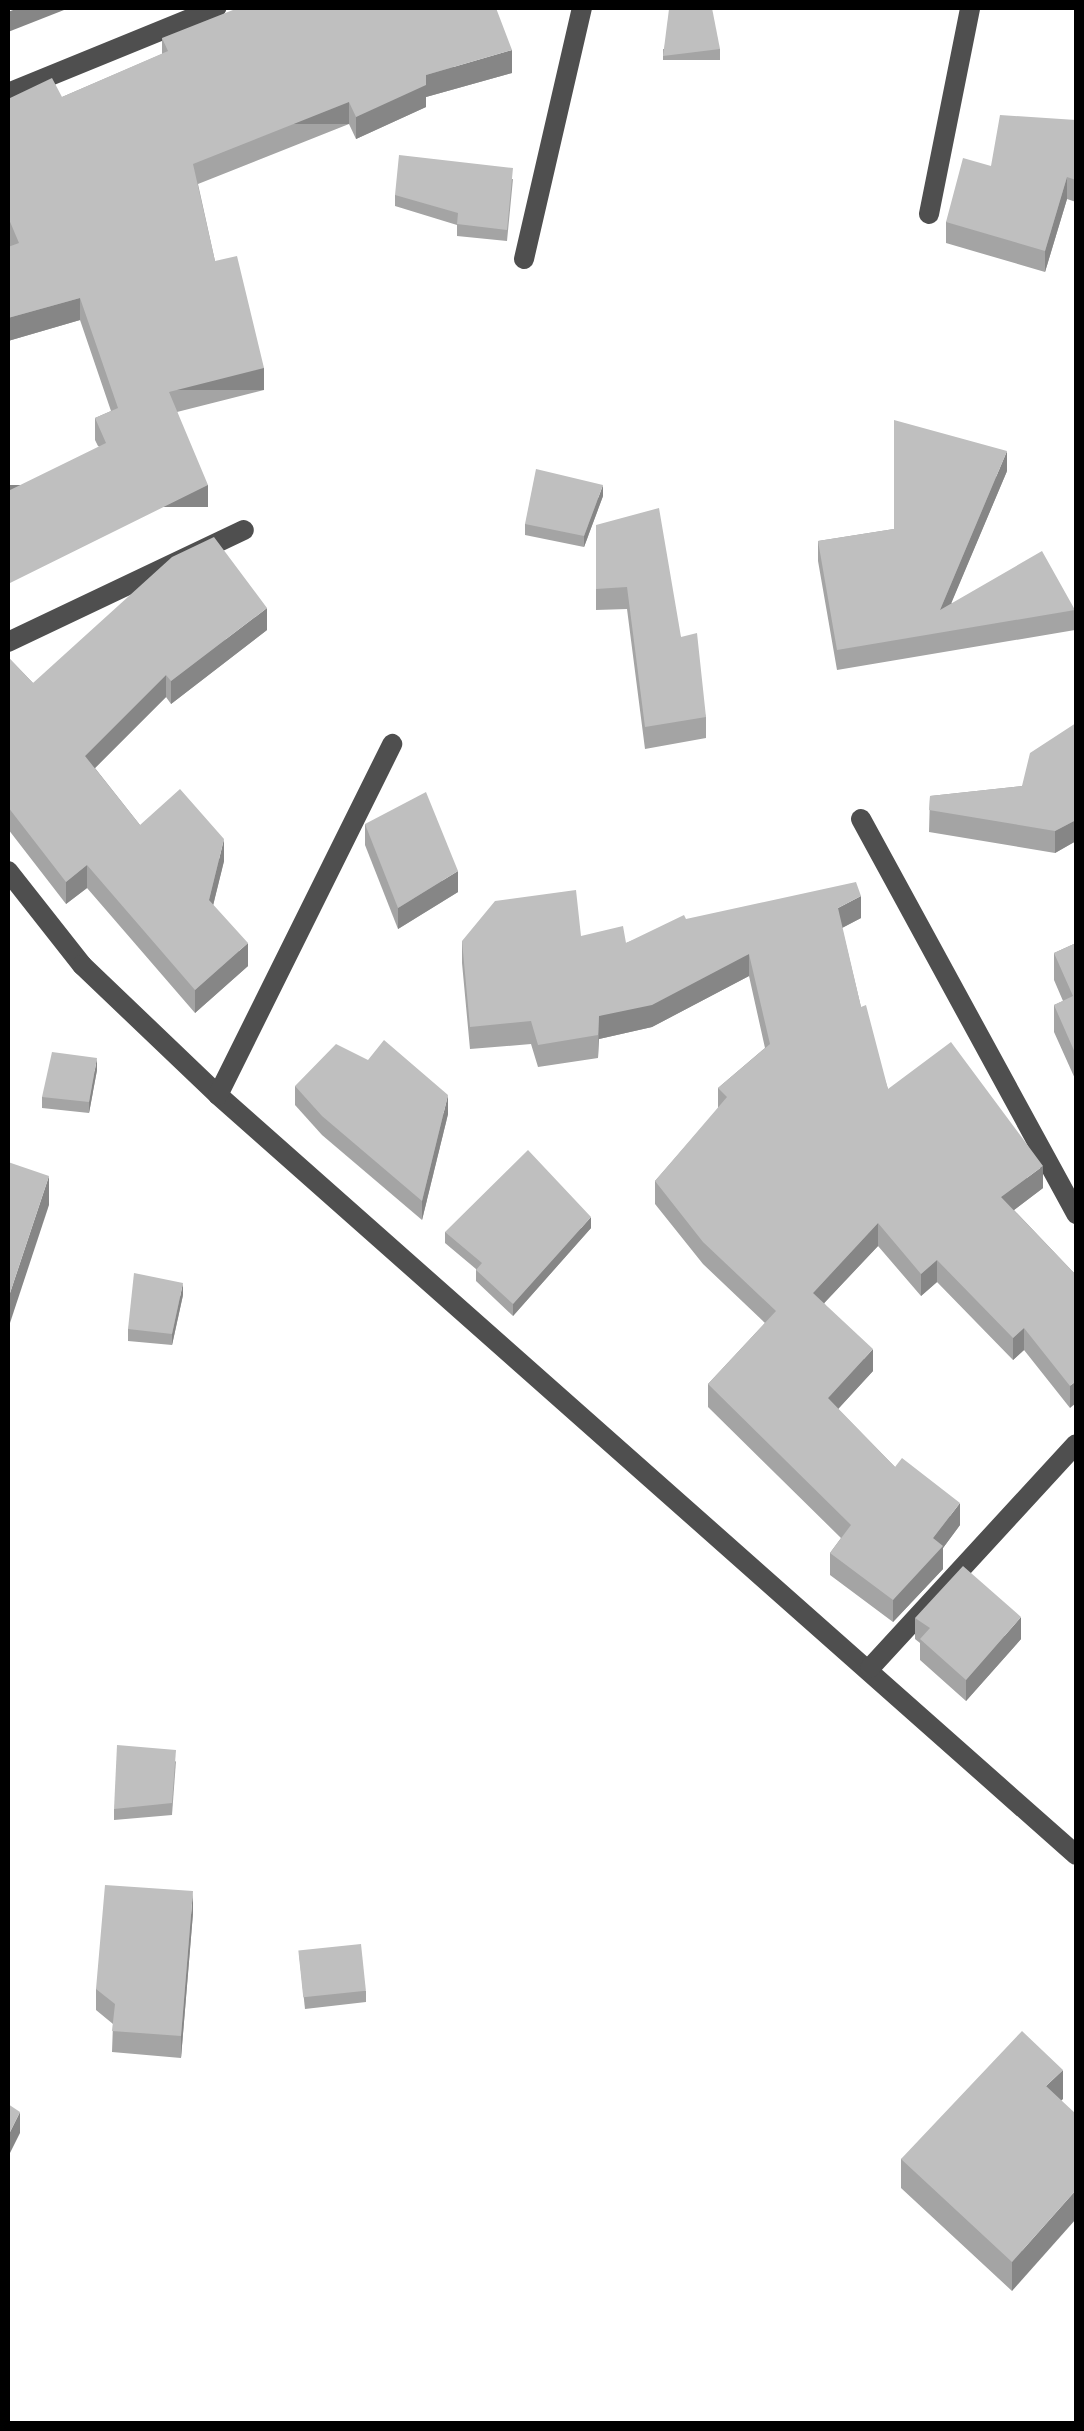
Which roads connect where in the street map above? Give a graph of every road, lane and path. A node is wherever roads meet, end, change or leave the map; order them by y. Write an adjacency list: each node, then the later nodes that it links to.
1 (216, 8): 4 (street)
2 (582, 8): 6 (street)
3 (970, 8): 5 (street)
4 (8, 93)
5 (929, 214)
6 (524, 259)
7 (244, 530): 8 (street)
8 (8, 642)
9 (392, 744): 12 (street)
10 (861, 819): 13 (street)
11 (8, 872): 12 (street)
12 (218, 1095): 15 (street)
13 (1076, 1214)
14 (1076, 1444): 15 (street)
15 (870, 1668): 16 (street)
16 (1076, 1855)

